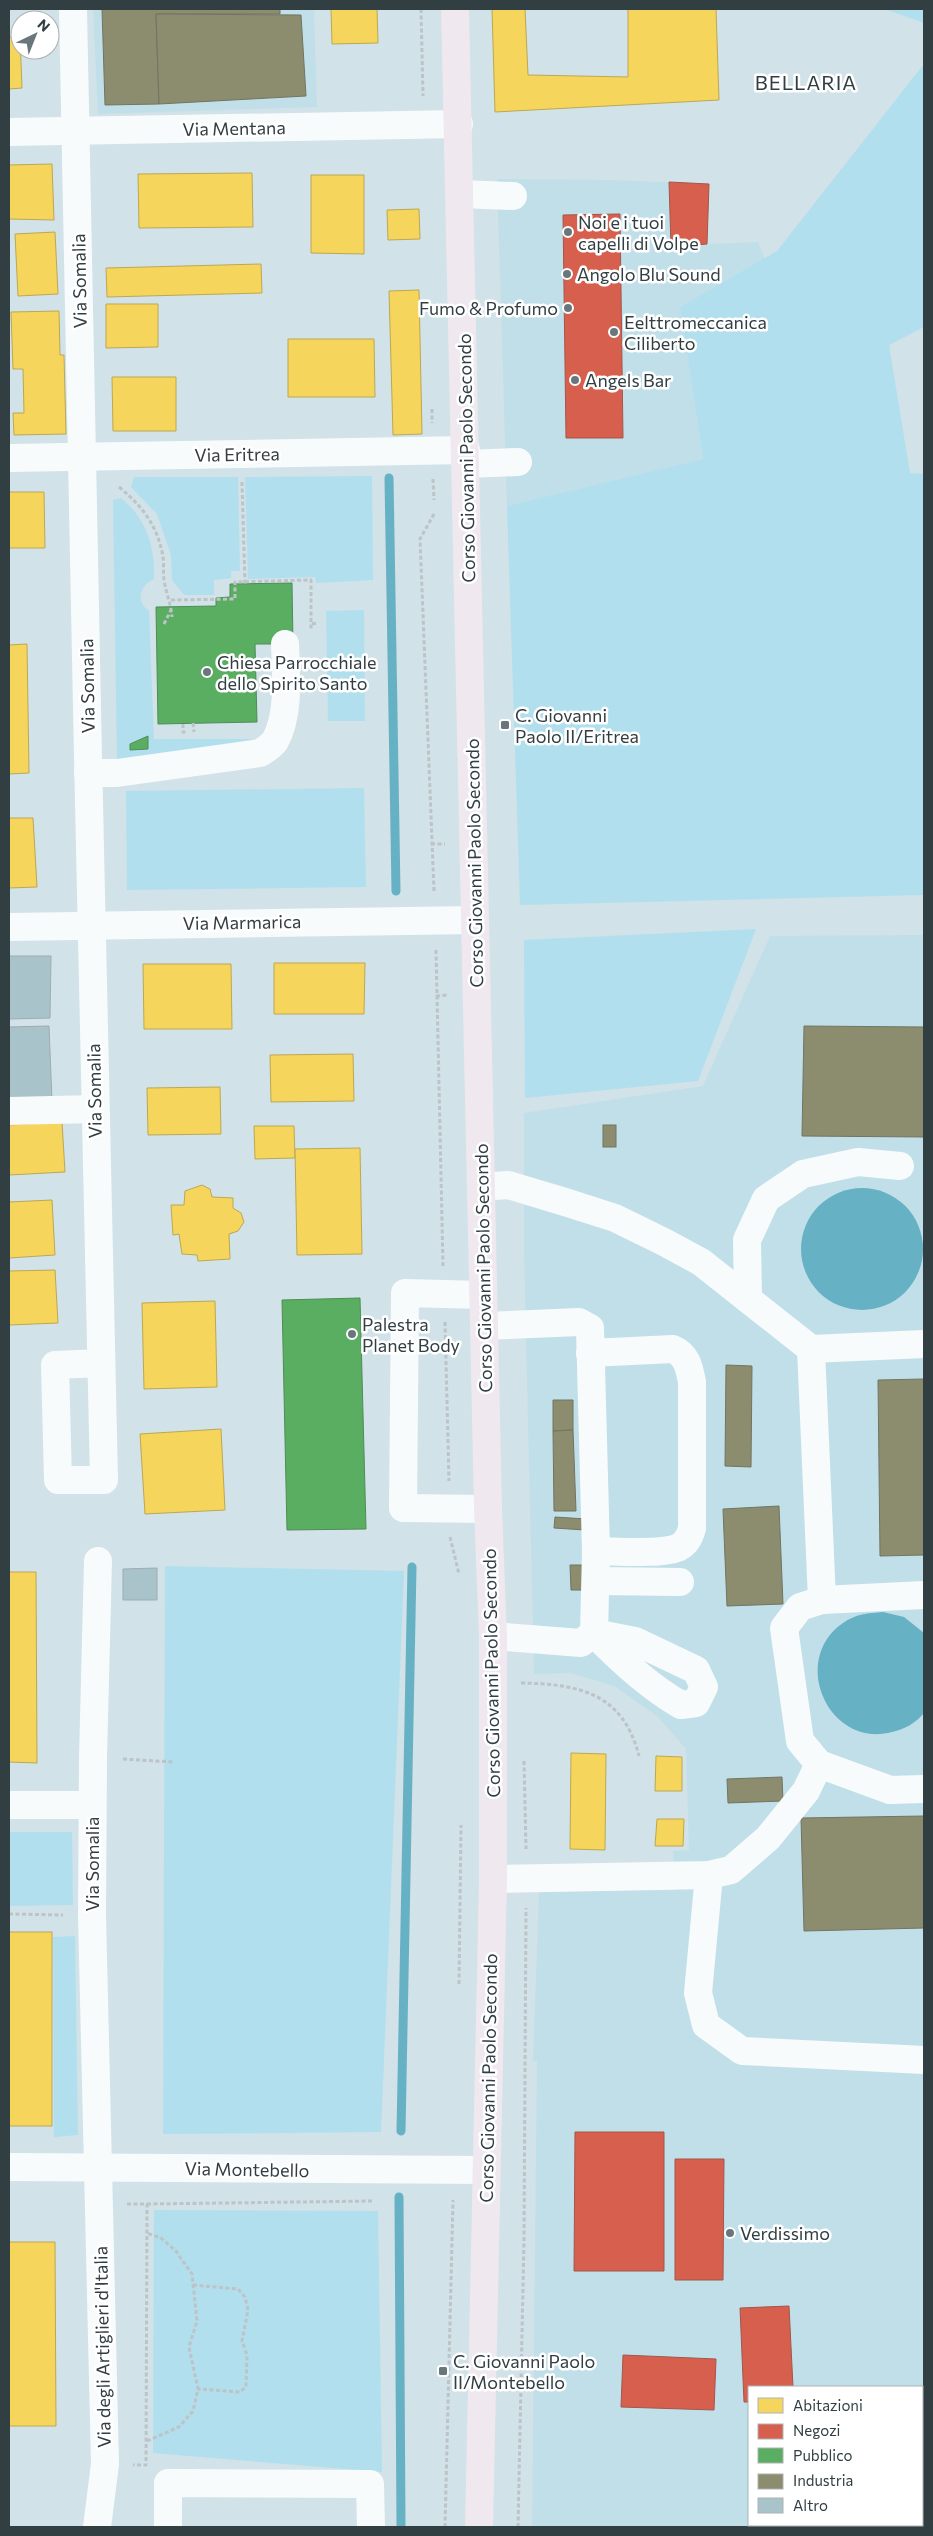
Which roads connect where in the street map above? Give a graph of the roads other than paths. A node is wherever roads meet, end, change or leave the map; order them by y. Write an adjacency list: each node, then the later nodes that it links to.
1 (73, 9): 4 (street, Via Somalia)
2 (455, 9): 3 (main road, Corso Giovanni Paolo Secondo)
3 (459, 124): 4 (street, Via Mentana); 6 (main road, Corso Giovanni Paolo Secondo)
4 (76, 131): 5 (street, Via Mentana); 8 (street, Via Somalia)
5 (9, 132)
6 (459, 194): 7 (street); 9 (main road, Corso Giovanni Paolo Secondo)
7 (513, 196)
8 (84, 457): 9 (street, Via Eritrea); 10 (street, Via Eritrea); 13 (street, Via Somalia)
9 (466, 457): 11 (street, Via Eritrea); 14 (main road, Corso Giovanni Paolo Secondo)
10 (9, 458)
11 (518, 462)
12 (285, 644): 13 (street)
13 (88, 773): 15 (street, Via Somalia)
14 (475, 920): 15 (street, Via Marmarica); 20 (main road, Corso Giovanni Paolo Secondo)
15 (90, 924): 16 (street, Via Marmarica); 17 (street, Via Somalia)
16 (9, 927)
17 (95, 1109): 18 (street); 27 (street, Via Somalia)
18 (9, 1111)
19 (900, 1166): 22 (street)
20 (481, 1187): 21 (main road, Corso Giovanni Paolo Secondo); 22 (street)
21 (483, 1295): 23 (main road, Corso Giovanni Paolo Secondo); 28 (street)
22 (748, 1299): 25 (street)
23 (484, 1326): 26 (street); 28 (main road, Corso Giovanni Paolo Secondo)
24 (924, 1344): 25 (street)
25 (811, 1348): 34 (street)
26 (590, 1353): 29 (street); 29 (street)
27 (101, 1363): 27 (street, Via Somalia)
28 (488, 1509): 35 (main road, Corso Giovanni Paolo Secondo)
29 (596, 1551): 31 (street)
30 (98, 1561): 39 (street, Via Somalia)
31 (596, 1581): 32 (street); 35 (street)
32 (680, 1582)
33 (924, 1595): 34 (street)
34 (822, 1600): 36 (street)
35 (493, 1636): 41 (main road, Corso Giovanni Paolo Secondo)
36 (819, 1764): 37 (street); 40 (street)
37 (924, 1789)
38 (9, 1805): 39 (street)
39 (92, 1805): 44 (street, Via Somalia)
40 (709, 1875): 41 (street); 42 (street)
41 (493, 1879): 45 (main road, Corso Giovanni Paolo Secondo)
42 (924, 2060)
43 (9, 2167): 44 (street, Via Montebello)
44 (100, 2167): 45 (street, Via Montebello); 46 (street, Via degli Artiglieri d'Italia)
45 (486, 2170): 49 (main road, Corso Giovanni Paolo Secondo)
46 (97, 2527)
47 (168, 2527): 48 (street)
48 (371, 2527)
49 (479, 2527)

